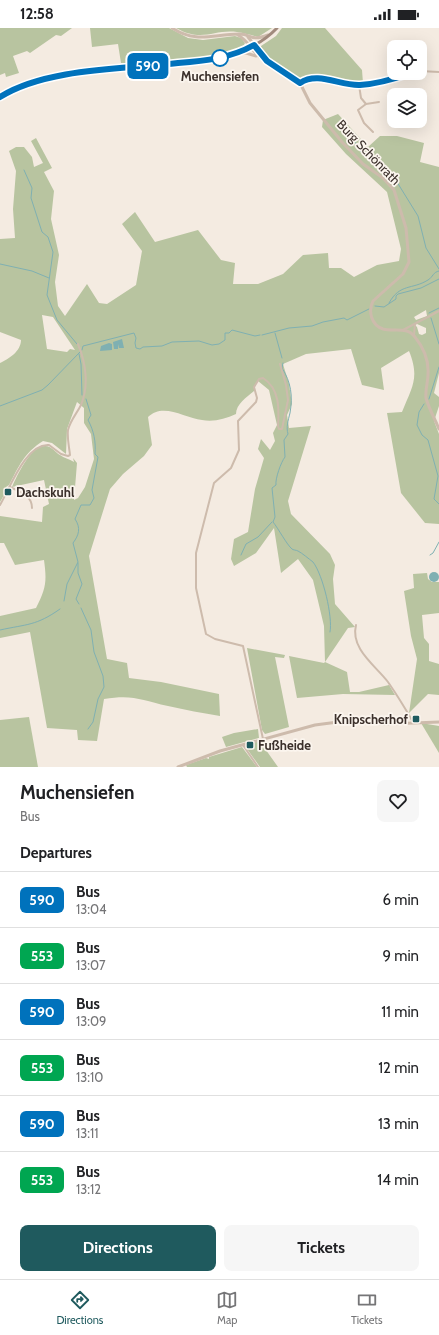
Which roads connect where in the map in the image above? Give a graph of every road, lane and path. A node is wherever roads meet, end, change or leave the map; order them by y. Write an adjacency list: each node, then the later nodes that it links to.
1 (172, 28): 3 (street)
2 (277, 28): 4 (main road)
3 (236, 34): 5 (street); 7 (street)
4 (270, 34): 5 (street); 6 (main road)
5 (248, 37): 6 (street)
6 (254, 45): 7 (main road); 10 (street)
7 (251, 47): 8 (main road); 9 (street)
8 (237, 54): 9 (street); 16 (main road)
9 (261, 58): 10 (street)
10 (267, 61): 14 (street)
11 (427, 71): 12 (street)
12 (439, 72)
13 (389, 80): 15 (street)
14 (300, 83): 15 (street); 22 (street, Burg Schönrath)
15 (358, 85): 18 (street)
16 (0, 97)
17 (379, 102): 18 (street)
18 (366, 104): 19 (street)
19 (373, 132)
20 (439, 311): 21 (street)
21 (415, 323): 22 (street); 23 (street)
22 (403, 330): 23 (street, Burg Schönrath)
23 (414, 335): 26 (street)
24 (78, 344): 27 (street)
25 (280, 364): 33 (street)
26 (439, 429)
27 (10, 487): 28 (street); 29 (street)
28 (0, 505)
29 (32, 508)
30 (356, 625): 31 (street)
31 (413, 722): 32 (street); 33 (street)
32 (439, 722)
33 (263, 738): 34 (street)
34 (243, 745): 35 (street); 36 (street)
35 (178, 767)
36 (258, 767)

